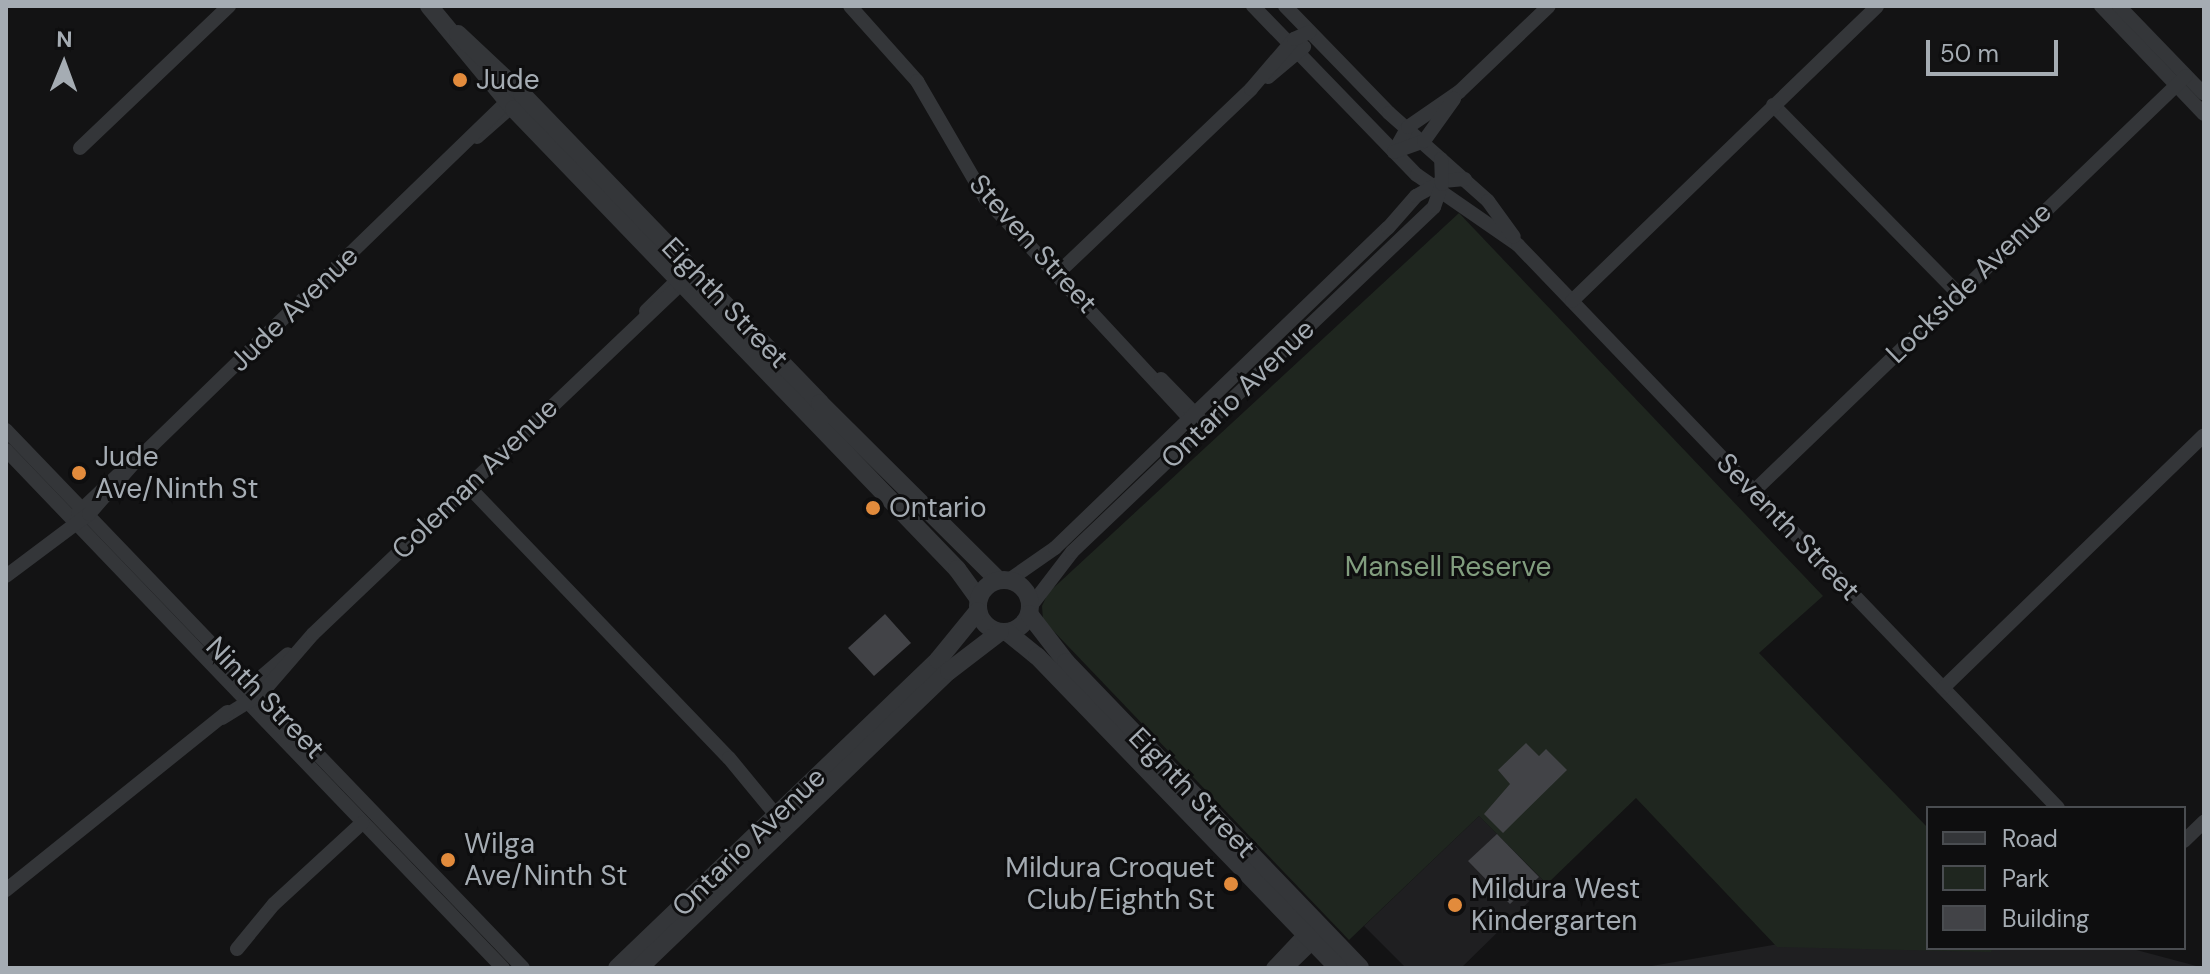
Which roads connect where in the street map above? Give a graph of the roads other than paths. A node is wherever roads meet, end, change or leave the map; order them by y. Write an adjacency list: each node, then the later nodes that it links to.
1 (229, 6): 20 (street)
2 (850, 6): 26 (street, Steven Street)
3 (1253, 6): 11 (street, Seventh Street)
4 (1285, 6): 10 (street, Seventh Street)
5 (1549, 6): 13 (street)
6 (1877, 6): 16 (street)
7 (2101, 6): 12 (street)
8 (2119, 6): 12 (street)
9 (441, 14): 15 (street, Eighth Street)
10 (1310, 32): 11 (street); 18 (street, Seventh Street)
11 (1294, 48): 21 (street, Seventh Street); 26 (street)
12 (2181, 81): 14 (street); 17 (street); 28 (street, Lockside Avenue)
13 (1459, 92): 18 (street); 19 (street)
14 (2204, 94)
15 (514, 100): 27 (street, Eighth Street); 37 (street, Jude Avenue)
16 (1773, 105): 28 (street); 29 (street)
17 (2204, 114)
18 (1406, 129): 19 (street, Seventh Street); 21 (street)
19 (1421, 142): 21 (street); 22 (street, Seventh Street)
20 (80, 148)
21 (1394, 152): 24 (street, Seventh Street)
22 (1441, 159): 23 (street, Seventh Street); 24 (street)
23 (1465, 179): 24 (street); 25 (street, Seventh Street)
24 (1438, 186): 25 (street, Seventh Street); 30 (street, Ontario Avenue); 31 (street, Ontario Avenue)
25 (1518, 245): 29 (street, Seventh Street)
26 (1057, 274): 30 (street, Steven Street)
27 (684, 277): 35 (street, Coleman Avenue); 40 (street, Eighth Street); 41 (street, Eighth Street)
28 (1958, 293): 36 (street, Lockside Avenue)
29 (1572, 301): 36 (street, Seventh Street)
30 (1193, 416): 31 (street); 40 (street, Ontario Avenue)
31 (1202, 428): 42 (street, Ontario Avenue)
32 (6, 430): 37 (street, Ninth Street)
33 (2204, 435): 44 (street)
34 (6, 450): 38 (street, Ninth Street)
35 (467, 485): 45 (street, Coleman Avenue); 47 (street)
36 (1754, 491): 44 (street, Seventh Street)
37 (86, 510): 38 (street, Jude Avenue); 45 (street, Ninth Street)
38 (73, 521): 39 (street, Jude Avenue); 45 (street, Ninth Street)
39 (6, 576)
40 (1004, 580): 41 (street); 42 (street)
41 (978, 605): 43 (street); 47 (street, Ontario Avenue)
42 (1030, 611): 43 (street); 61 (street, Eighth Street)
43 (1004, 632): 52 (street, Eighth Street); 57 (street, Ontario Avenue)
44 (1943, 688): 46 (street, Seventh Street)
45 (251, 695): 49 (street, Ninth Street); 51 (street, Coleman Avenue); 55 (street, Ninth Street)
46 (2056, 806)
47 (781, 811): 56 (street, Ontario Avenue)
48 (2204, 822): 50 (street)
49 (362, 823): 53 (street); 54 (street, Ninth Street)
50 (2186, 839)
51 (6, 890)
52 (1309, 938): 58 (street); 59 (street); 60 (street, Eighth Street)
53 (237, 949)
54 (503, 968)
55 (523, 968)
56 (617, 968)
57 (639, 968)
58 (1273, 968)
59 (1286, 968)
60 (1338, 968)
61 (1360, 968)

